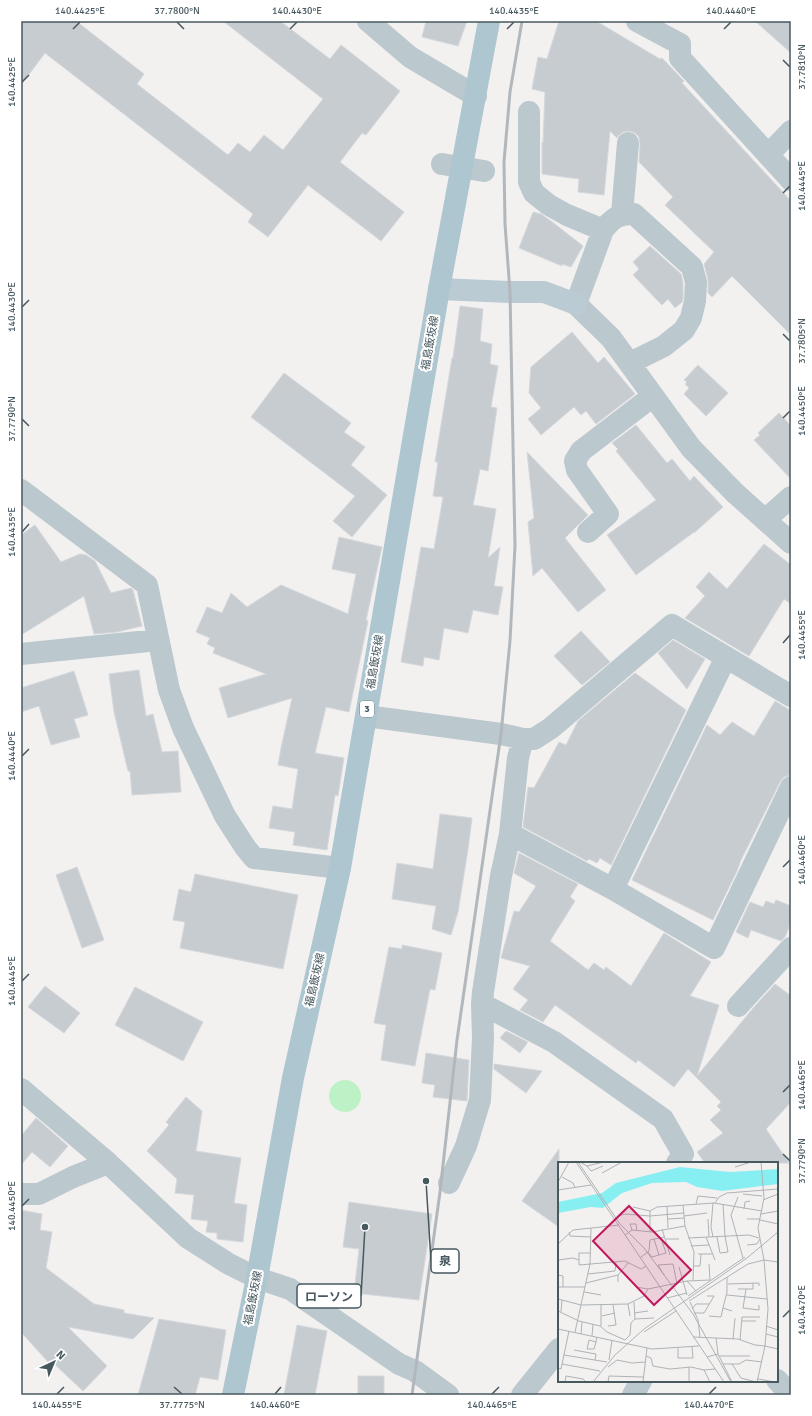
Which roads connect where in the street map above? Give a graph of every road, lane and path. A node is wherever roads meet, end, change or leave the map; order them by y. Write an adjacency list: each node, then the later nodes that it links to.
1 (368, 21): 4 (street)
2 (489, 21): 4 (main road, 福島飯坂線 / 3)
3 (637, 21): 8 (street)
4 (476, 96): 14 (main road, 福島飯坂線 / 3)
5 (529, 112): 13 (street)
6 (791, 131): 8 (street)
7 (628, 143): 12 (street)
8 (768, 155): 11 (street)
9 (442, 164): 10 (street)
10 (484, 171)
11 (791, 180)
12 (622, 214): 13 (street); 16 (street)
13 (603, 230): 15 (street)
14 (439, 289): 15 (street); 27 (main road, 福島飯坂線 / 3)
15 (576, 304): 16 (street)
16 (630, 363): 17 (street)
17 (653, 396): 20 (street); 21 (street)
18 (791, 498): 20 (street)
19 (26, 500): 23 (street)
20 (765, 520): 22 (street)
21 (588, 532)
22 (791, 543)
23 (158, 640): 24 (street); 31 (street)
24 (21, 654)
25 (726, 657): 26 (street); 28 (street); 32 (street)
26 (791, 696)
27 (366, 716): 28 (street); 31 (main road, 福島飯坂線 / 3)
28 (523, 739): 30 (street)
29 (791, 787): 32 (street)
30 (510, 834): 32 (street); 34 (street)
31 (340, 868): 41 (main road, 福島飯坂線 / 3)
32 (613, 889)
33 (791, 948): 35 (street)
34 (482, 1004): 37 (street); 39 (street)
35 (738, 1006)
36 (21, 1089): 38 (street)
37 (678, 1162)
38 (108, 1163): 40 (street); 41 (street)
39 (449, 1183)
40 (21, 1194)
41 (257, 1278): 45 (main road, 福島飯坂線 / 3); 46 (street)
42 (558, 1350): 47 (street)
43 (778, 1381): 49 (street)
44 (640, 1382): 48 (street)
45 (234, 1395)
46 (448, 1395)
47 (522, 1395)
48 (633, 1395)
49 (791, 1395)

